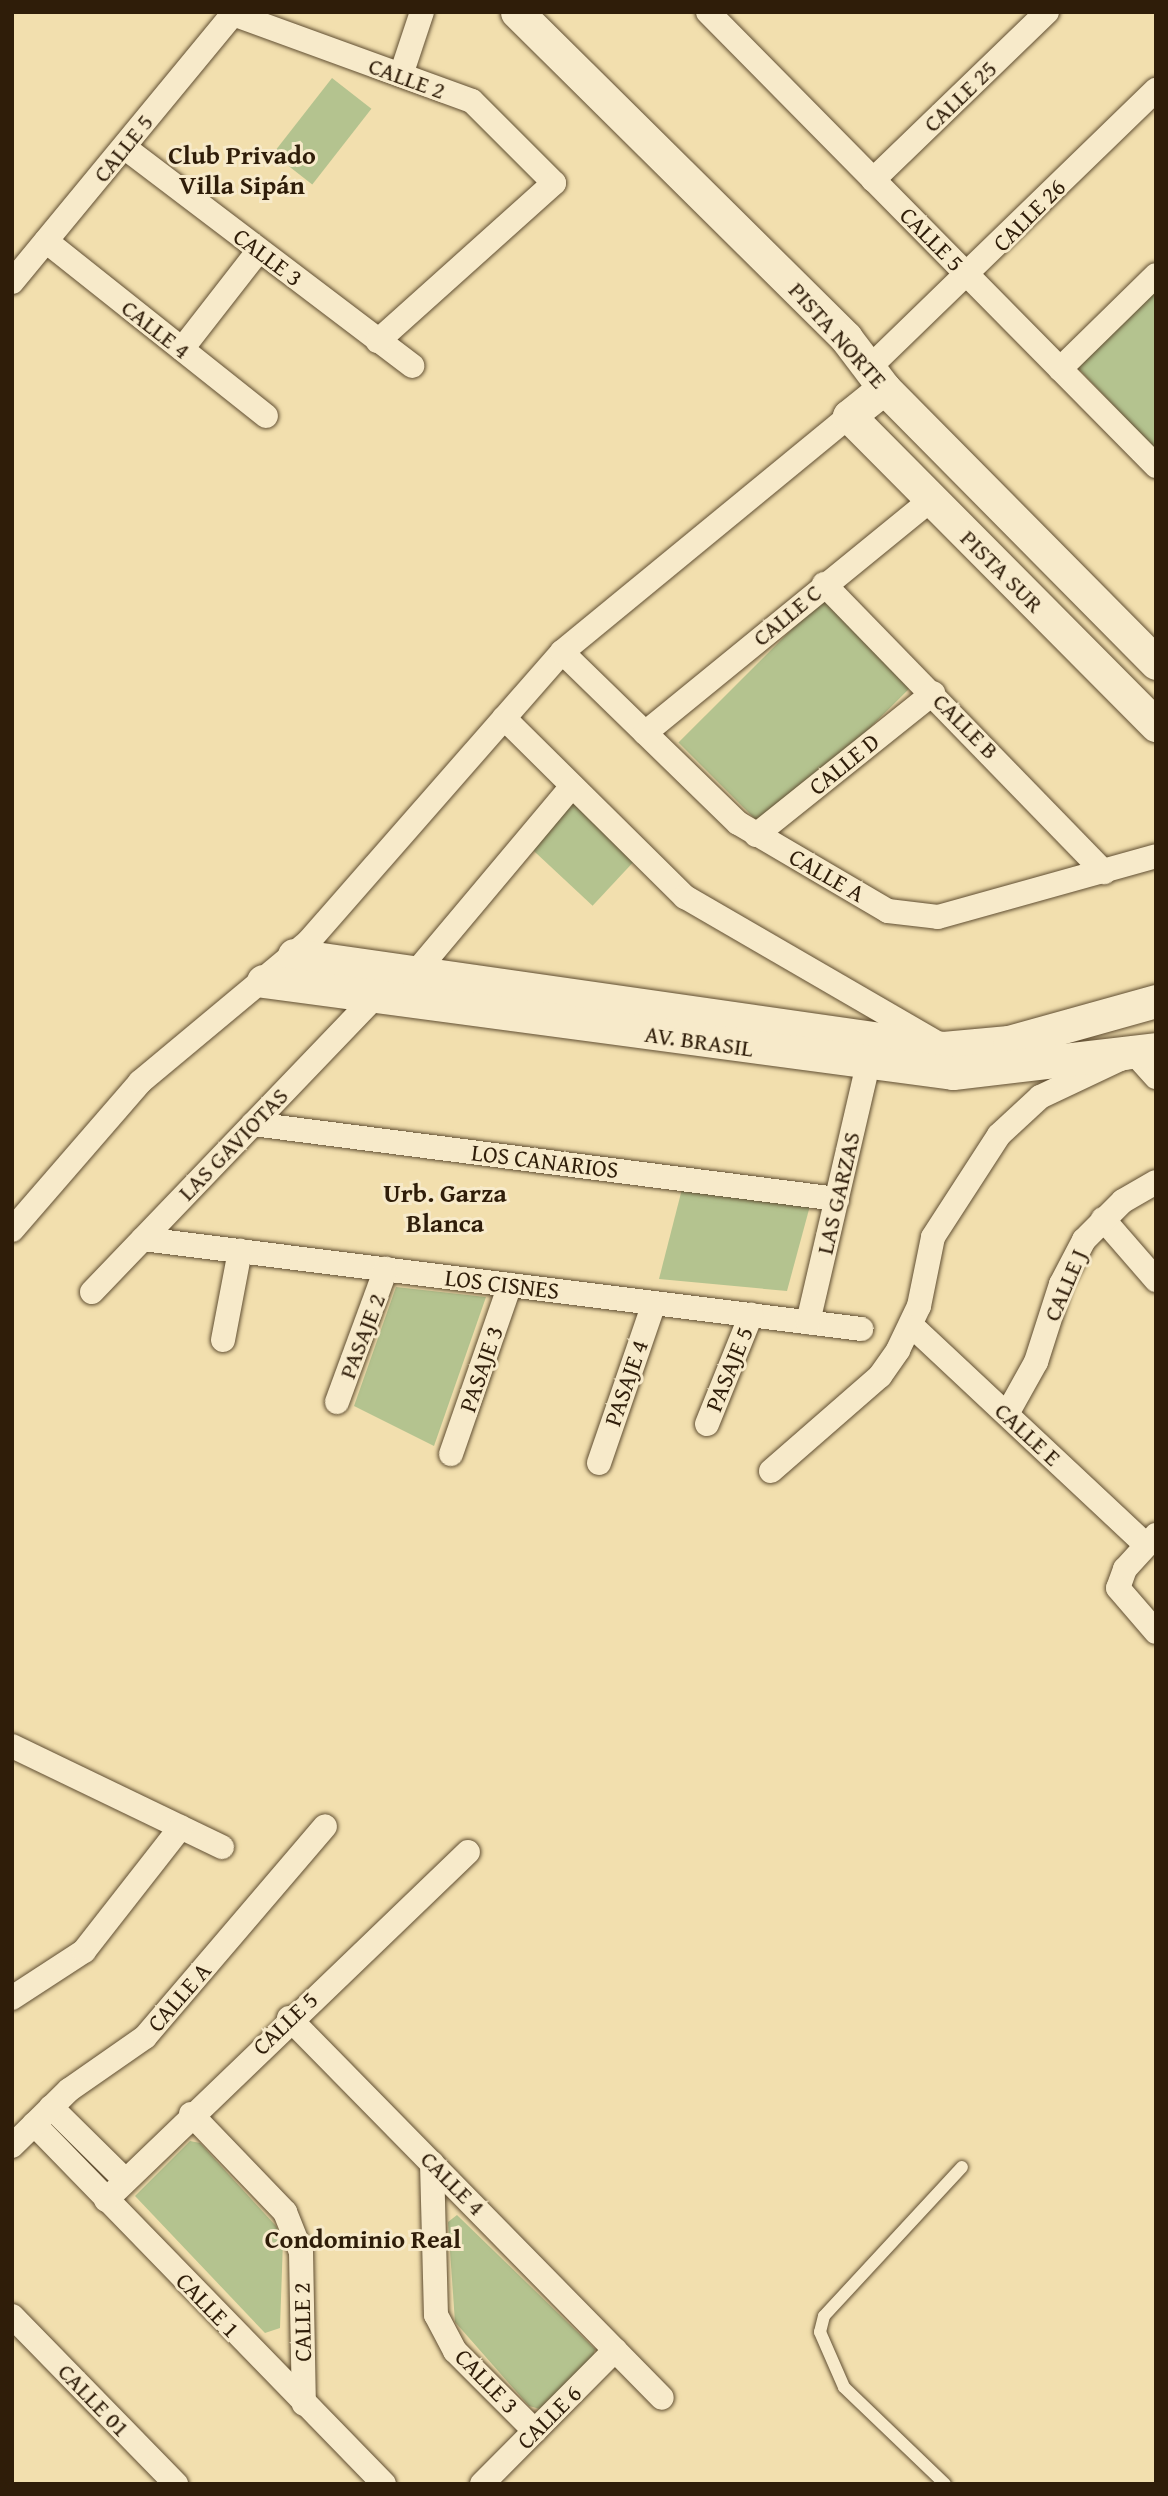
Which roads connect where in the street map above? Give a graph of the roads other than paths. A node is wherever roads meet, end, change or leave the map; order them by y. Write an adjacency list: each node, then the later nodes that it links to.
1 (422, 12): 6 (street)
2 (517, 12): 19 (street, PISTA NORTE)
3 (708, 12): 9 (street, CALLE 5)
4 (1047, 12): 9 (street, CALLE 25)
5 (233, 14): 6 (street, CALLE 2); 8 (street, CALLE 5)
6 (401, 75): 15 (street, CALLE 2)
7 (1156, 90): 13 (street, CALLE 26)
8 (124, 147): 10 (street, CALLE 5); 11 (street, CALLE 3)
9 (873, 180): 13 (street, CALLE 5)
10 (46, 242): 14 (street, CALLE 5); 16 (street, CALLE 4)
11 (259, 250): 15 (street, CALLE 3); 16 (street)
12 (1156, 275): 18 (street)
13 (968, 276): 18 (street, CALLE 5); 19 (street, CALLE 26)
14 (12, 282)
15 (378, 341): 17 (street, CALLE 3)
16 (182, 349): 20 (street, CALLE 4)
17 (412, 366)
18 (1060, 369): 22 (street, CALLE 5)
19 (878, 377): 21 (street); 26 (street, PISTA NORTE)
20 (267, 416)
21 (849, 416): 23 (street, PISTA SUR); 25 (street)
22 (1156, 466)
23 (931, 500): 24 (street, CALLE C); 29 (street, PISTA SUR)
24 (824, 584): 27 (street, CALLE B); 30 (street, CALLE C)
25 (562, 653): 28 (street); 30 (street, CALLE A)
26 (1156, 663)
27 (933, 693): 32 (street, CALLE D); 34 (street, CALLE B)
28 (504, 718): 31 (street); 35 (street)
29 (1156, 725)
30 (645, 733): 32 (street, CALLE A)
31 (572, 786): 36 (street); 40 (street)
32 (756, 835): 34 (street, CALLE A)
33 (1156, 856): 34 (street, CALLE A)
34 (1104, 872)
35 (295, 955): 36 (street, AV. BRASIL); 37 (street)
36 (416, 972): 40 (street, AV. BRASIL)
37 (263, 981): 38 (street, AV. BRASIL); 47 (street)
38 (375, 997): 42 (street, AV. BRASIL); 43 (street, LAS GAVIOTAS)
39 (1156, 1001): 40 (street, AV. BRASIL)
40 (943, 1048)
41 (1149, 1060): 42 (street, AV. BRASIL); 57 (street)
42 (868, 1064): 45 (street, LAS GARZAS)
43 (253, 1124): 45 (street, LOS CANARIOS); 48 (street, LAS GAVIOTAS)
44 (1156, 1182): 46 (street, CALLE J)
45 (837, 1199): 56 (street, LAS GARZAS)
46 (1103, 1219): 51 (street); 61 (street, CALLE J)
47 (12, 1230)
48 (143, 1239): 49 (street, LOS CISNES); 53 (street, LAS GAVIOTAS)
49 (240, 1251): 50 (street, LOS CISNES); 59 (street)
50 (386, 1269): 52 (street, LOS CISNES); 60 (street, PASAJE 2)
51 (1156, 1280)
52 (510, 1284): 54 (street, LOS CISNES); 63 (street, PASAJE 3)
53 (92, 1292)
54 (654, 1303): 55 (street, LOS CISNES); 64 (street, PASAJE 4)
55 (751, 1315): 56 (street, LOS CISNES); 62 (street, PASAJE 5)
56 (808, 1322): 58 (street, LOS CISNES)
57 (911, 1325): 61 (street, CALLE E); 65 (street)
58 (861, 1329)
59 (223, 1340)
60 (337, 1402)
61 (1007, 1414): 66 (street, CALLE E)
62 (707, 1423)
63 (451, 1454)
64 (598, 1463)
65 (771, 1471)
66 (1150, 1539): 67 (street)
67 (1156, 1632)
68 (12, 1745): 70 (street)
69 (325, 1826): 76 (street, CALLE A)
70 (181, 1827): 71 (street); 73 (street)
71 (222, 1846)
72 (468, 1852): 74 (street, CALLE 5)
73 (12, 1998)
74 (289, 2018): 75 (street, CALLE 5); 78 (street, CALLE 4)
75 (191, 2114): 80 (street, CALLE 5); 85 (street, CALLE 2)
76 (43, 2115): 77 (street, CALLE A); 80 (street); 81 (street, CALLE 1)
77 (12, 2146)
78 (432, 2162): 83 (street, CALLE 4); 86 (street, CALLE 3)
79 (962, 2167): 90 (lane)
80 (125, 2180): 81 (street, CALLE 5)
81 (106, 2200): 85 (street, CALLE 1)
82 (12, 2316): 87 (street, CALLE 01)
83 (615, 2350): 84 (street, CALLE 4); 86 (street, CALLE 6)
84 (662, 2399)
85 (304, 2404): 88 (street, CALLE 1)
86 (535, 2431): 89 (street, CALLE 6)
87 (176, 2484)
88 (384, 2484)
89 (482, 2484)
90 (945, 2484)

